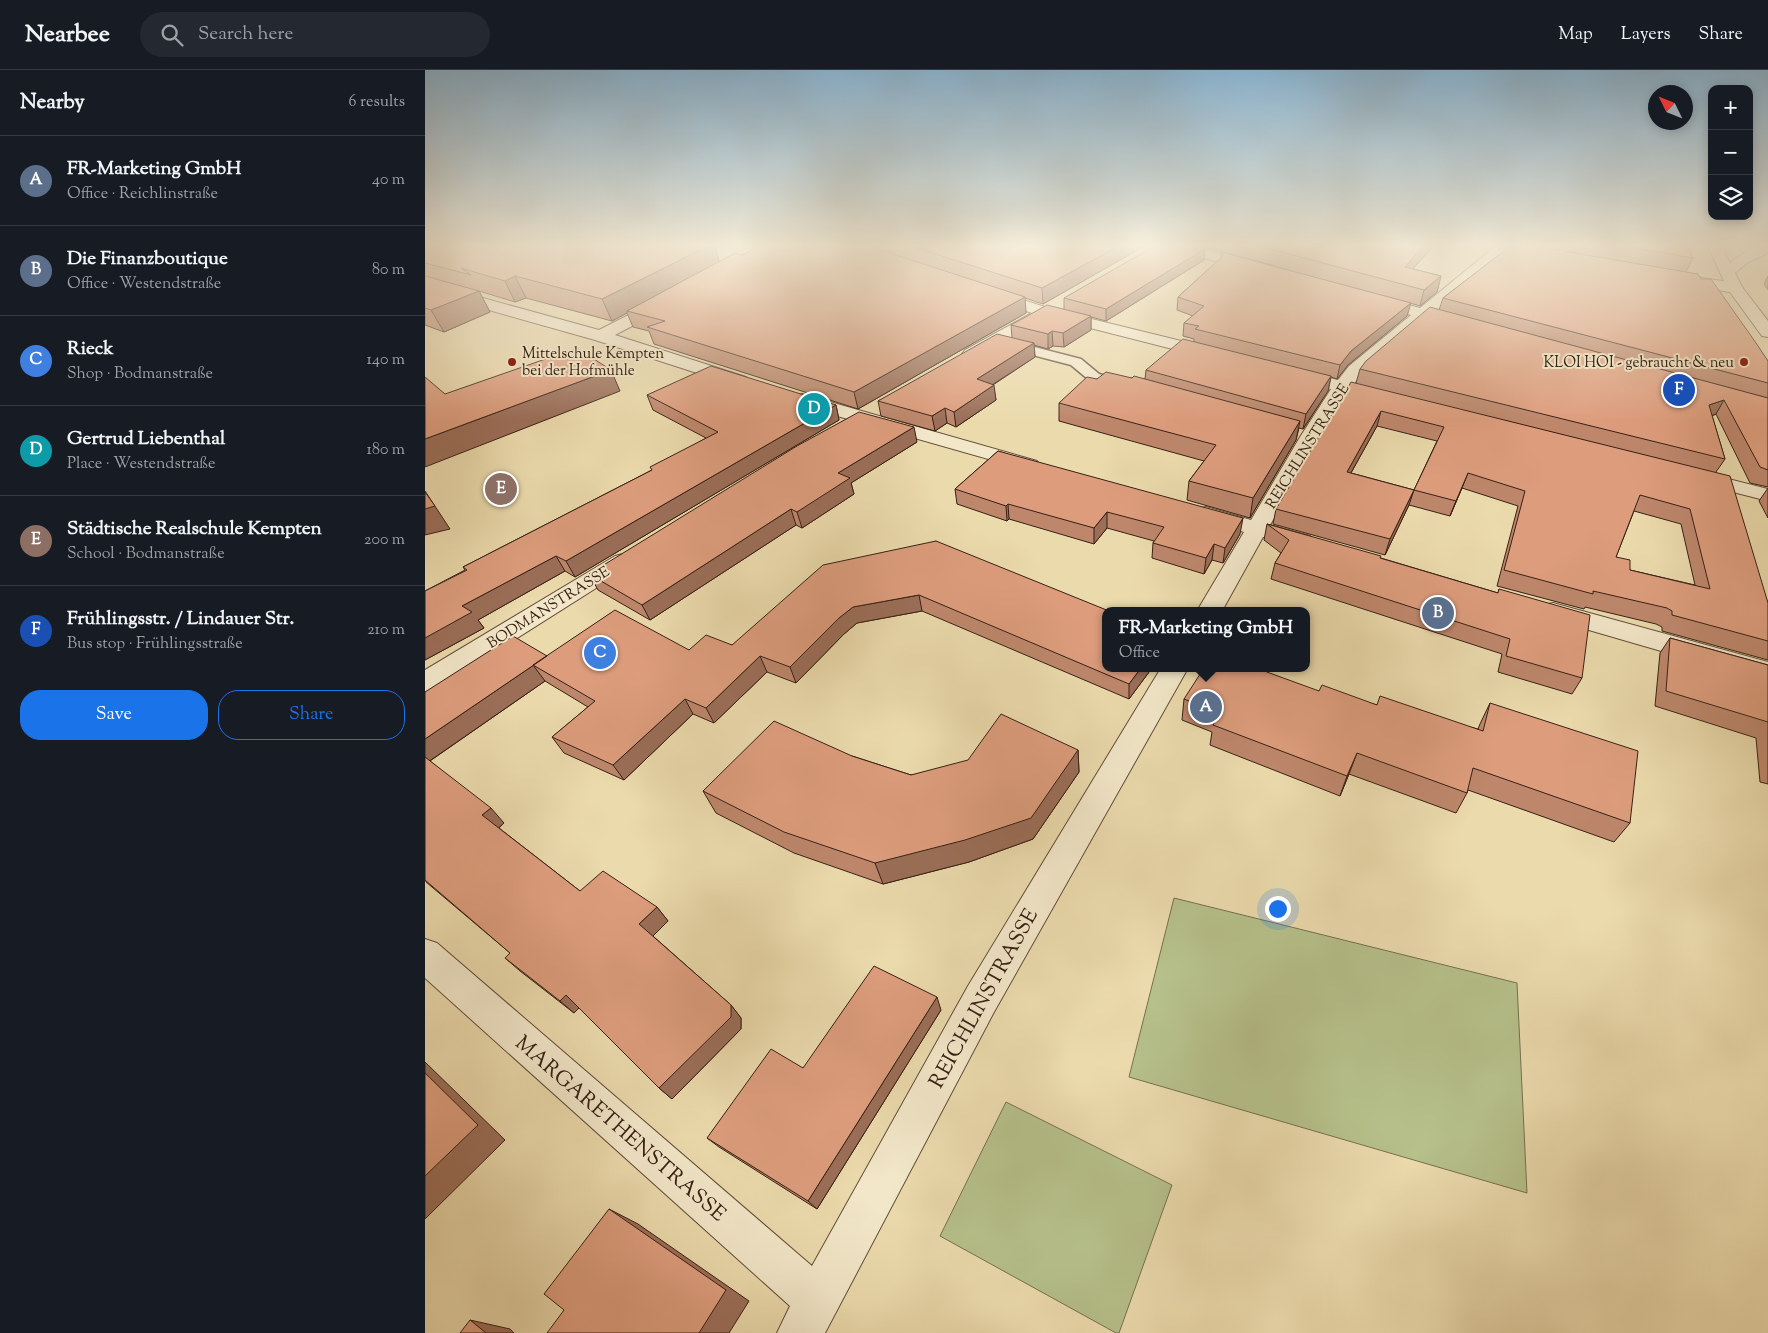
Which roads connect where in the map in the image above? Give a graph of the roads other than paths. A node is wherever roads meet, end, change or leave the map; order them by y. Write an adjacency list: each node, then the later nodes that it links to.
1 (482, 303): 12 (street)
2 (662, 303): 12 (street)
3 (1018, 303): 8 (street)
4 (1060, 303): 8 (street)
5 (1382, 303): 9 (street)
6 (1437, 303): 9 (street, REICHLINSTRASSE)
7 (1746, 303): 11 (street)
8 (1045, 312): 13 (street); 14 (street)
9 (1422, 314): 10 (street); 18 (street, REICHLINSTRASSE)
10 (1470, 327)
11 (1768, 332)
12 (601, 336): 17 (street)
13 (995, 341): 15 (street); 19 (lane)
14 (1227, 358)
15 (953, 365)
16 (1275, 370): 18 (street)
17 (757, 386)
18 (1342, 387): 21 (street); 26 (street, REICHLINSTRASSE)
19 (1141, 390)
20 (785, 395): 23 (street)
21 (1400, 402)
22 (885, 404): 23 (street)
23 (860, 418): 24 (street); 27 (street)
24 (839, 430)
25 (1292, 432): 26 (lane)
26 (1310, 437): 31 (street, REICHLINSTRASSE)
27 (1049, 471)
28 (1681, 473): 29 (street)
29 (1768, 495)
30 (1181, 508): 31 (street)
31 (1257, 528): 32 (street); 35 (street, REICHLINSTRASSE)
32 (1323, 547)
33 (643, 549): 38 (street, BODMANSTRASSE)
34 (1531, 605): 37 (street)
35 (1211, 607)
36 (1173, 672): 40 (street, REICHLINSTRASSE)
37 (1768, 672)
38 (425, 683)
39 (425, 955): 40 (street, MARGARETHENSTRASSE)
40 (809, 1317)

